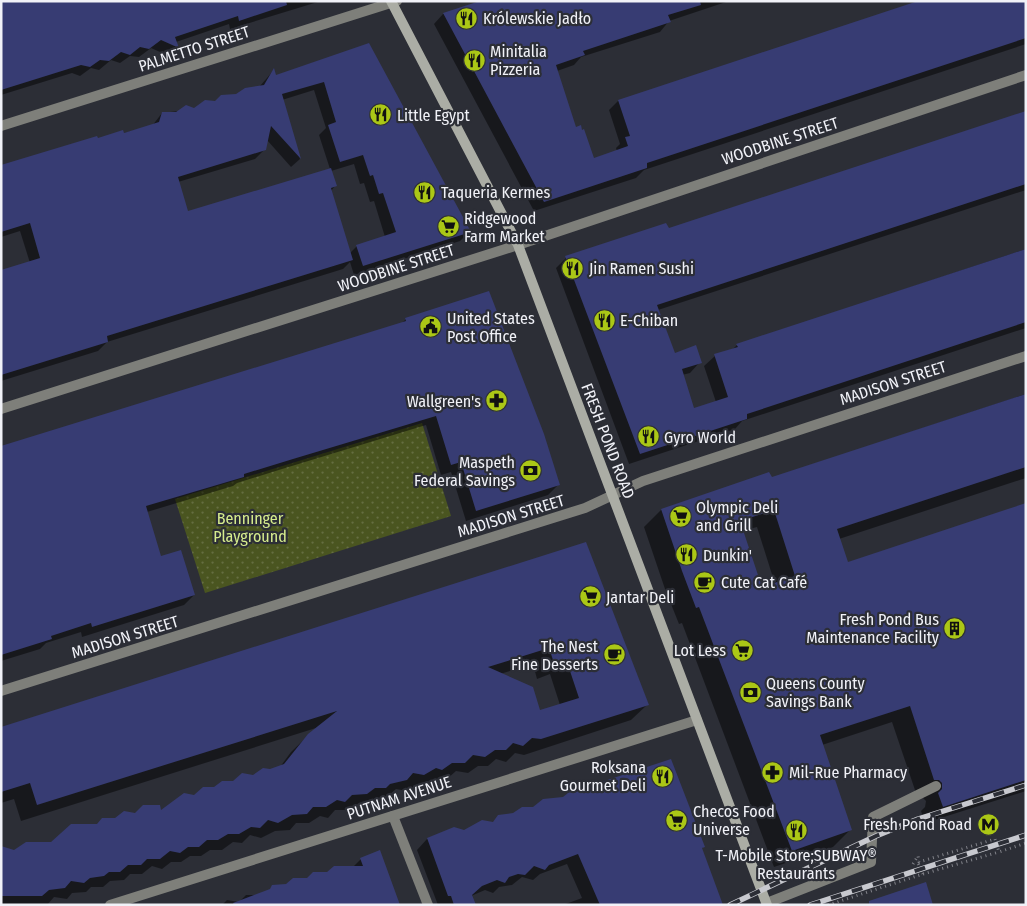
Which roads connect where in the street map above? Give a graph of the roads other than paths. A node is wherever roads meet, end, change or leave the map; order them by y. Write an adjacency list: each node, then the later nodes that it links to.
1 (393, 2): 3 (street, PALMETTO STREET); 4 (main road, FRESH POND ROAD)
2 (1026, 75): 4 (street, WOODBINE STREET)
3 (1, 126)
4 (518, 245): 6 (street, WOODBINE STREET); 7 (main road, FRESH POND ROAD)
5 (1026, 356): 7 (street, MADISON STREET)
6 (1, 408)
7 (613, 495): 8 (street, MADISON STREET); 9 (main road, FRESH POND ROAD)
8 (1, 692)
9 (697, 720): 11 (street, PUTNAM AVENUE); 13 (main road, FRESH POND ROAD)
10 (936, 786): 13 (street)
11 (393, 816): 12 (street, PUTNAM AVENUE); 15 (street)
12 (122, 903): 14 (street, PUTNAM AVENUE)
13 (767, 904)
14 (110, 905)
15 (428, 905)

